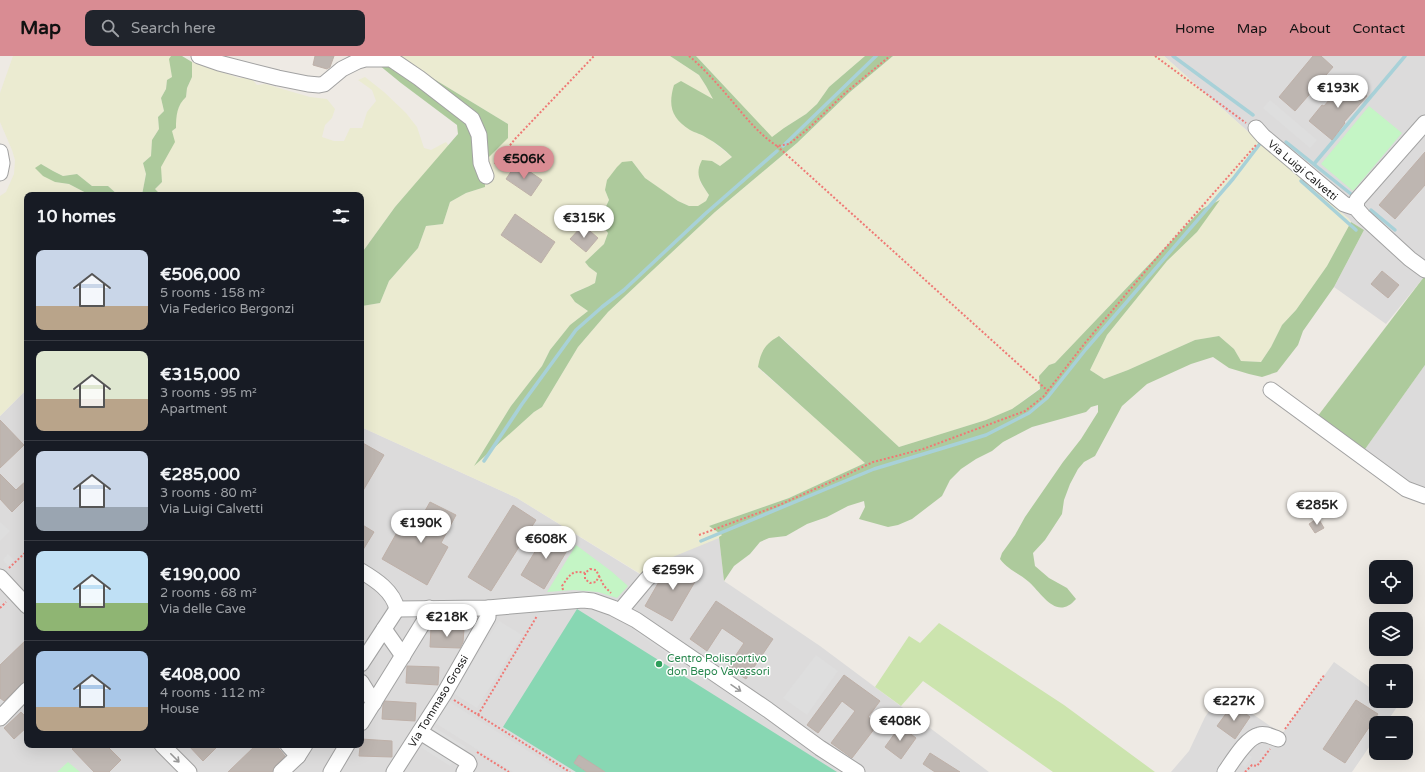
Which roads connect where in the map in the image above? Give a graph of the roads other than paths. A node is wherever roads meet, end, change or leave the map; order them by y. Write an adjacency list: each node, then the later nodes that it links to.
1 (199, 56): 6 (street)
2 (1425, 123): 7 (street)
3 (1259, 132): 7 (street, Via Luigi Calvetti)
4 (0, 152): 5 (street)
5 (0, 174)
6 (486, 176)
7 (1356, 208): 8 (street, Via Luigi Calvetti)
8 (1425, 270)
9 (1271, 390): 10 (street)
10 (1425, 496)
11 (659, 567): 18 (street)
12 (364, 573): 17 (street)
13 (0, 577): 14 (street)
14 (24, 603)
15 (429, 608): 16 (street); 17 (street); 20 (street)
16 (488, 608): 18 (street); 27 (street, Via Tommaso Grossi)
17 (397, 609): 19 (street)
18 (620, 611): 35 (street, one-way to 35)
19 (384, 629): 20 (street); 21 (street)
20 (403, 656): 24 (street)
21 (364, 659)
22 (364, 687): 24 (street)
23 (24, 693): 25 (street)
24 (374, 703): 26 (street)
25 (0, 718)
26 (364, 718)
27 (420, 732): 33 (street, Via Tommaso Grossi); 34 (street)
28 (1278, 739): 36 (street)
29 (165, 748): 31 (street, one-way to 31)
30 (344, 748): 32 (street)
31 (189, 772)
32 (332, 772)
33 (394, 772)
34 (464, 772)
35 (857, 772)
36 (1225, 772)

